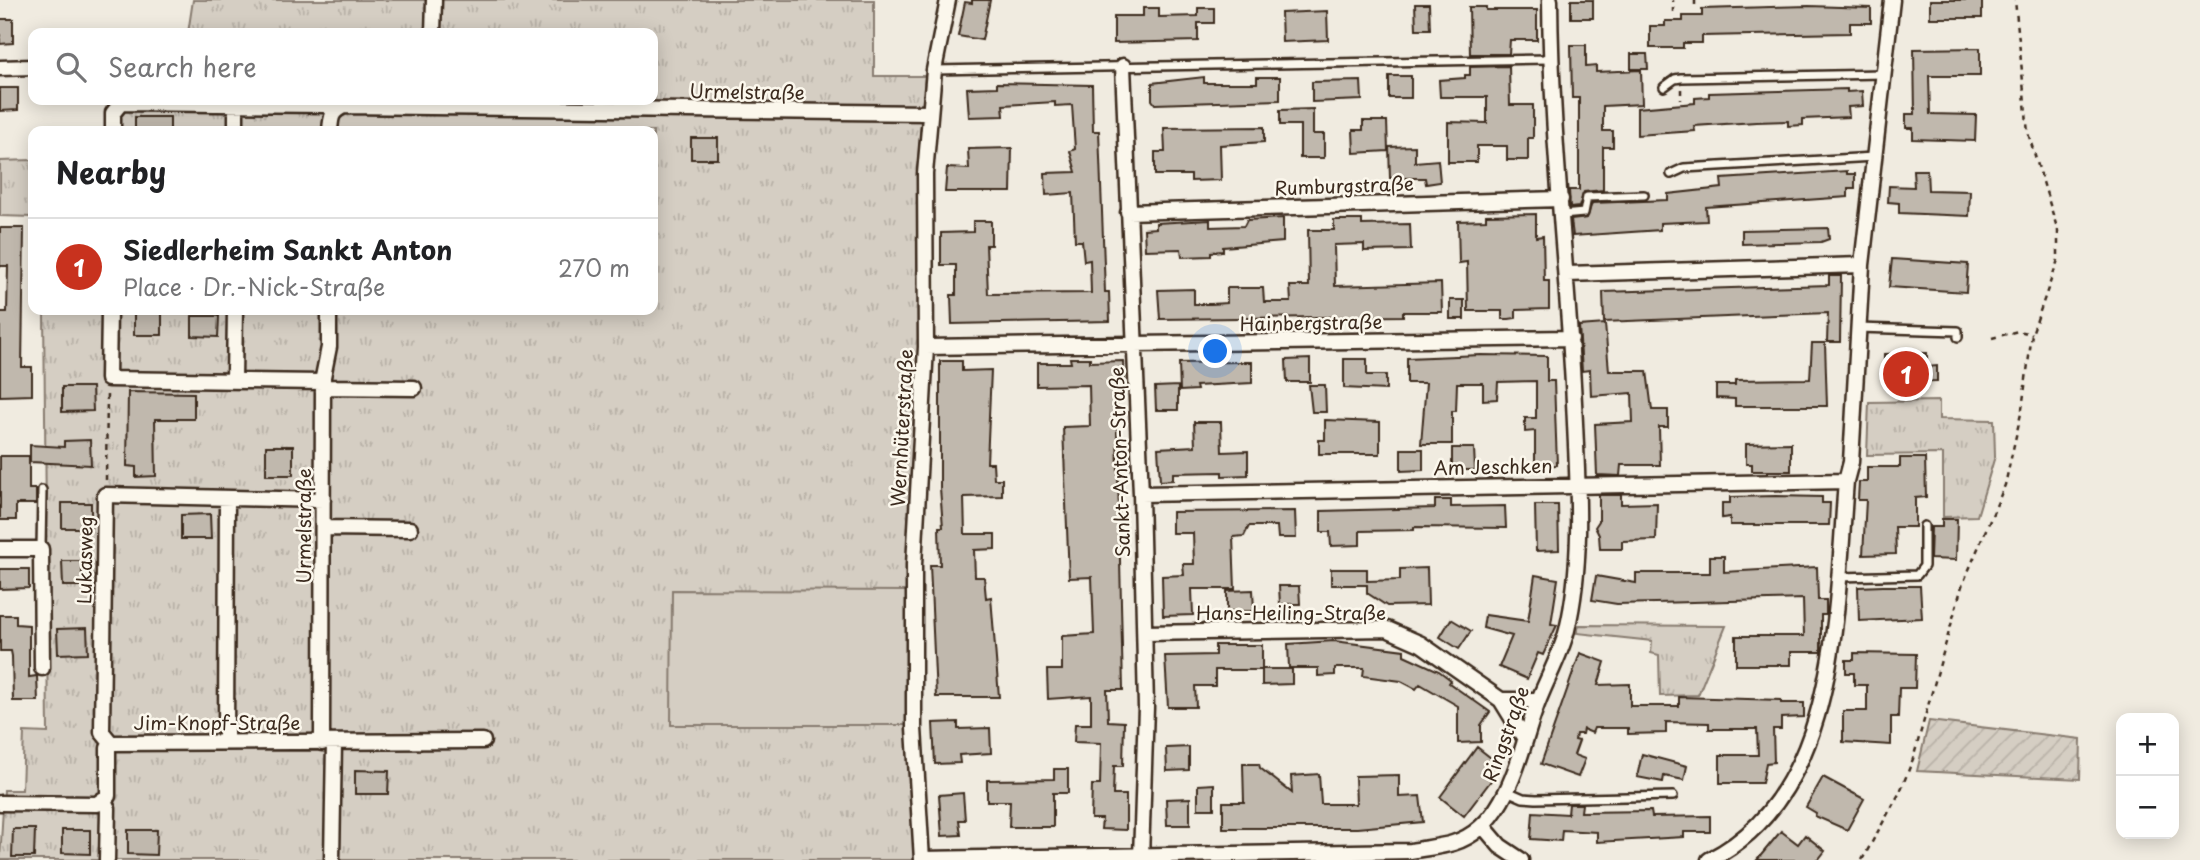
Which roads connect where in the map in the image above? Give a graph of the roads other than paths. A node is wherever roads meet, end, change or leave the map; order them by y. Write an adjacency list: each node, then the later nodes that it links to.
1 (434, 0): 5 (street)
2 (948, 0): 10 (street, Wernhüterstraße)
3 (1550, 0): 6 (street, Ringstraße)
4 (1892, 0): 11 (street)
5 (433, 28)
6 (1550, 60): 7 (lane); 26 (street, Ringstraße)
7 (1123, 66): 10 (lane); 27 (street, Sankt-Anton-Straße)
8 (28, 67): 9 (street)
9 (0, 68)
10 (934, 70): 19 (street, Wernhüterstraße)
11 (1883, 74): 12 (lane); 23 (street)
12 (1664, 87)
13 (119, 105): 20 (street, Urmelstraße)
14 (236, 105): 21 (street)
15 (326, 105): 18 (street, Urmelstraße)
16 (373, 105): 18 (street, Urmelstraße)
17 (531, 105): 19 (street, Urmelstraße)
18 (334, 110): 22 (street)
19 (929, 113): 38 (street, Wernhüterstraße)
20 (113, 126)
21 (236, 126)
22 (330, 126)
23 (1874, 157): 24 (lane); 29 (street)
24 (1671, 174)
25 (1644, 195): 28 (lane)
26 (1561, 199): 27 (street, Rumburgstraße); 28 (street, Ringstraße)
27 (1128, 212): 37 (street, Sankt-Anton-Straße)
28 (1562, 215): 30 (street, Ringstraße)
29 (1862, 265): 30 (street); 34 (street)
30 (1567, 274): 36 (street, Ringstraße)
31 (109, 315): 39 (street)
32 (235, 315): 39 (street)
33 (329, 315): 40 (street, Urmelstraße)
34 (1857, 328): 35 (lane); 42 (street)
35 (1958, 337)
36 (1571, 338): 37 (street, Hainbergstraße); 43 (street, Ringstraße)
37 (1135, 345): 38 (street, Hainbergstraße); 45 (street, Sankt-Anton-Straße)
38 (926, 347): 71 (street, Wernhüterstraße)
39 (234, 380): 40 (street)
40 (323, 385): 41 (street); 47 (street, Urmelstraße)
41 (414, 388)
42 (1846, 481): 43 (street, Am Jeschken); 53 (street)
43 (1578, 485): 45 (street, Am Jeschken); 57 (street, Ringstraße)
44 (42, 489): 52 (lane)
45 (1141, 494): 54 (street, Sankt-Anton-Straße)
46 (227, 498): 47 (street, Lukasweg); 60 (street); 61 (street, Lukasweg)
47 (323, 500): 49 (street, Urmelstraße)
48 (1924, 526): 53 (lane)
49 (323, 528): 50 (street); 62 (street, Urmelstraße)
50 (410, 529)
51 (0, 549): 52 (street)
52 (41, 549): 55 (street)
53 (1839, 577): 73 (street)
54 (1145, 634): 56 (street, Hans-Heiling-Straße); 68 (street, Sankt-Anton-Straße)
55 (42, 668)
56 (1501, 700): 57 (street); 58 (street, Hans-Heiling-Straße)
57 (1538, 700): 58 (street, Ringstraße)
58 (1525, 739): 63 (street, Ringstraße)
59 (483, 741): 62 (street, Jim-Knopf-Straße)
60 (226, 742): 61 (street, Jim-Knopf-Straße); 62 (street, Jim-Knopf-Straße)
61 (111, 743): 65 (street, Jim-Knopf-Straße)
62 (328, 743): 70 (street, Urmelstraße)
63 (1507, 791): 64 (lane, Ringstraße); 67 (street, Ringstraße)
64 (1673, 796)
65 (104, 801): 66 (street); 69 (street, Jim-Knopf-Straße)
66 (2, 803)
67 (1483, 826): 68 (street, Ringstraße); 72 (street)
68 (1141, 857): 71 (street, Ringstraße)
69 (107, 860)
70 (332, 860)
71 (922, 860)
72 (1521, 860)
73 (1709, 860)

